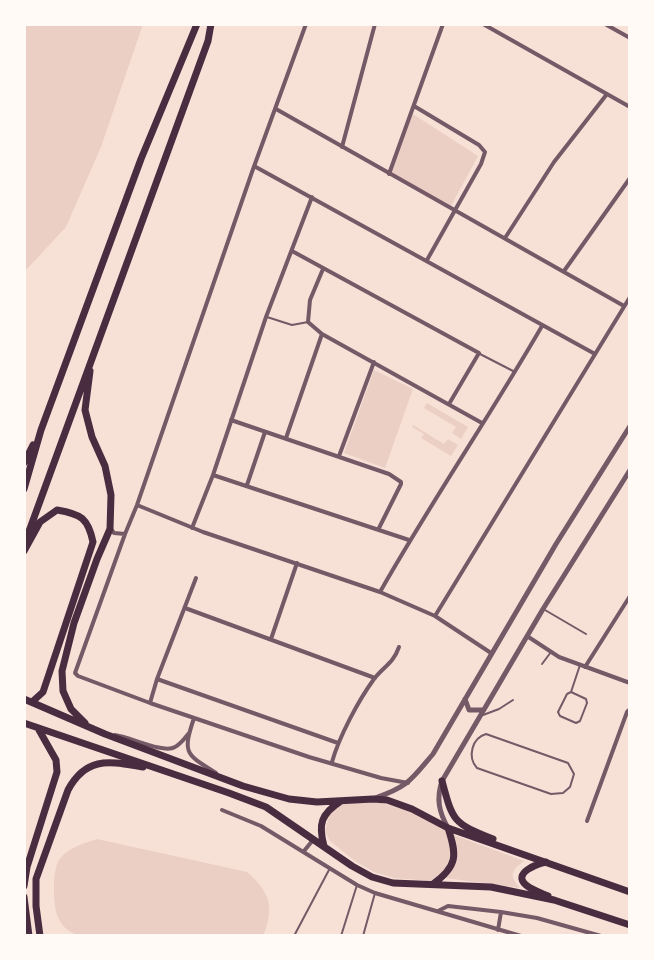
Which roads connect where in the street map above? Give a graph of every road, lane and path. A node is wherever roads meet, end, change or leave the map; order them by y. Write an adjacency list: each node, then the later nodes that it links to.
1 (197, 24): 39 (main road)
2 (211, 24): 32 (main road)
3 (306, 24): 12 (street)
4 (375, 24): 13 (street)
5 (442, 24): 10 (street)
6 (483, 24): 9 (street)
7 (605, 24): 8 (street)
8 (630, 38)
9 (607, 94): 11 (street); 19 (street)
10 (414, 106): 15 (street); 18 (street)
11 (630, 107)
12 (276, 110): 13 (street); 14 (street)
13 (342, 147): 15 (street)
14 (254, 165): 17 (street); 50 (street)
15 (389, 174): 18 (street)
16 (630, 178): 23 (street)
17 (312, 197): 20 (street); 21 (street)
18 (455, 210): 19 (street); 21 (street)
19 (505, 238): 23 (street)
20 (292, 251): 22 (street); 26 (street)
21 (427, 260): 28 (street)
22 (323, 269): 27 (street); 30 (street)
23 (564, 272): 25 (street)
24 (630, 297): 25 (street)
25 (624, 306): 31 (street)
26 (266, 317): 27 (lane); 36 (street)
27 (308, 322): 29 (street)
28 (542, 326): 31 (street); 34 (street)
29 (322, 334): 33 (street); 41 (street)
30 (479, 353): 34 (lane); 35 (street)
31 (595, 354): 64 (street)
32 (91, 359): 53 (main road); 56 (main road)
33 (374, 362): 35 (street); 44 (street)
34 (515, 372): 37 (street)
35 (449, 404): 37 (street)
36 (231, 420): 40 (street); 47 (street)
37 (483, 423): 55 (street)
38 (630, 426): 43 (street)
39 (41, 429): 45 (main road); 49 (main road)
40 (265, 431): 41 (street); 48 (street)
41 (286, 438): 44 (street)
42 (630, 439): 43 (street)
43 (620, 441): 70 (street)
44 (339, 456): 52 (street)
45 (24, 463)
46 (630, 470): 63 (street)
47 (213, 475): 48 (street); 51 (street)
48 (247, 485): 52 (street)
49 (24, 489)
50 (137, 505): 51 (street); 54 (street)
51 (192, 528): 58 (street)
52 (379, 528): 55 (street)
53 (110, 529): 54 (street); 86 (main road)
54 (124, 534): 80 (street)
55 (409, 540): 60 (street)
56 (24, 545)
57 (24, 551): 79 (main road)
58 (297, 563): 60 (street); 67 (street)
59 (196, 578): 62 (street)
60 (380, 592): 64 (street)
61 (630, 596): 72 (street)
62 (184, 608): 67 (street); 74 (street)
63 (543, 609): 65 (lane); 66 (street)
64 (435, 616): 70 (street)
65 (586, 634)
66 (527, 636): 69 (street); 82 (street)
67 (271, 639): 73 (street)
68 (399, 646): 73 (street)
69 (551, 652): 71 (lane); 72 (street)
70 (491, 653): 77 (street)
71 (542, 664)
72 (582, 666): 75 (street); 76 (lane)
73 (375, 678): 90 (street)
74 (158, 679): 80 (street); 90 (street)
75 (630, 683)
76 (571, 692): 76 (lane)
77 (465, 699): 82 (street); 96 (street)
78 (513, 700): 83 (lane)
79 (28, 701): 86 (main road)
80 (150, 703): 84 (street)
81 (630, 709): 100 (street)
82 (483, 710): 83 (street)
83 (480, 716): 95 (street)
84 (194, 718): 88 (street); 92 (street)
85 (27, 725): 87 (main road)
86 (89, 727): 89 (main road)
87 (39, 729): 93 (main road); 109 (main road)
88 (189, 733): 89 (street); 94 (street)
89 (105, 734): 94 (main road)
90 (338, 743): 92 (street)
91 (472, 750): 91 (lane)
92 (334, 763): 96 (street)
93 (170, 772): 102 (main road); 120 (main road)
94 (226, 779): 98 (main road)
95 (442, 782): 101 (street); 105 (main road)
96 (408, 783): 97 (street)
97 (373, 798): 98 (main road); 101 (main road)
98 (341, 801): 103 (main road)
99 (222, 810): 104 (street)
100 (587, 821)
101 (448, 828): 105 (main road); 107 (main road)
102 (313, 839): 103 (main road); 104 (street)
103 (324, 847): 107 (main road)
104 (304, 851): 106 (street)
105 (544, 862): 110 (main road); 113 (main road)
106 (330, 868): 108 (street); 121 (lane)
107 (433, 884): 113 (main road)
108 (357, 885): 111 (street); 122 (lane)
109 (24, 886)
110 (630, 892)
111 (375, 893): 114 (street); 123 (lane)
112 (24, 897): 119 (main road)
113 (555, 900): 116 (main road)
114 (437, 912): 115 (street); 117 (street)
115 (501, 912): 117 (street); 118 (street)
116 (630, 925)
117 (498, 930): 124 (street)
118 (583, 930): 125 (street); 126 (street)
119 (29, 936)
120 (40, 936)
121 (294, 936)
122 (341, 936)
123 (363, 936)
124 (521, 936)
125 (582, 936)
126 (601, 936)

